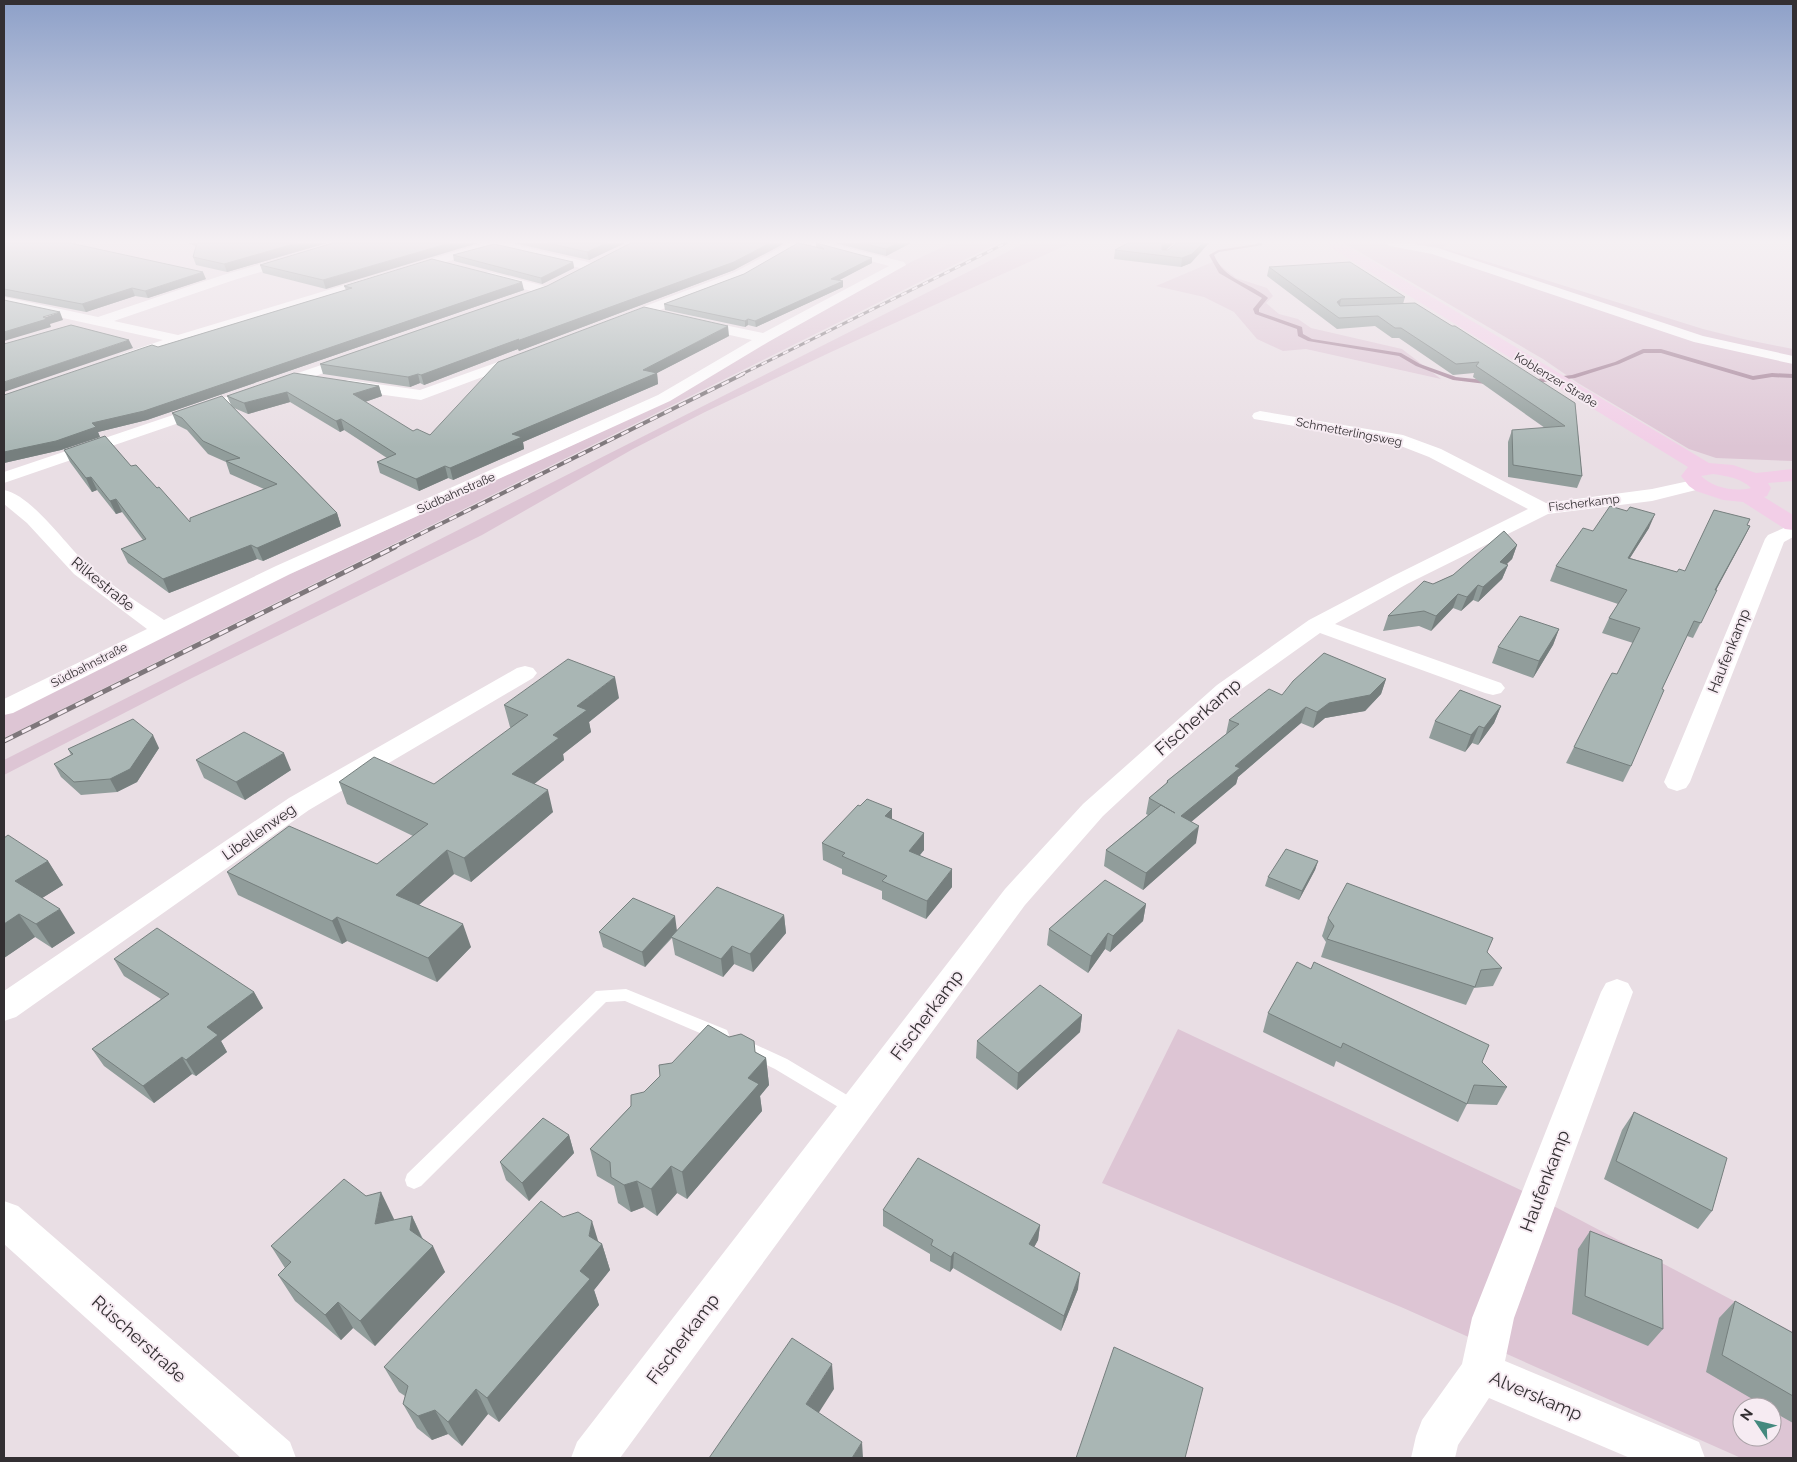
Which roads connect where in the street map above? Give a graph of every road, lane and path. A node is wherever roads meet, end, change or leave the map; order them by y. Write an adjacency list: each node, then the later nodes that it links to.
1 (54, 311): 9 (street)
2 (127, 311): 9 (street)
3 (269, 311): 13 (street)
4 (644, 311): 10 (street)
5 (645, 311): 12 (street)
6 (814, 311): 12 (street, Südbahnstraße)
7 (1439, 311): 21 (street, Koblenzer Straße)
8 (1615, 311): 16 (street)
9 (97, 321): 11 (street); 13 (street)
10 (607, 325)
11 (67, 328)
12 (765, 338): 29 (street, Südbahnstraße)
13 (179, 339): 17 (street)
14 (371, 352): 18 (street)
15 (532, 353): 18 (street)
16 (1793, 360)
17 (115, 361)
18 (296, 378): 22 (street)
19 (1260, 416): 25 (street, Schmetterlingsweg)
20 (1793, 475): 23 (street)
21 (1701, 476): 23 (street, Koblenzer Straße); 25 (street, Fischerkamp)
22 (4, 478)
23 (1751, 488): 26 (street)
24 (4, 496): 29 (street, Rilkestraße)
25 (1542, 509): 28 (street, Fischerkamp)
26 (1793, 524)
27 (1793, 530): 33 (street, Haufenkamp)
28 (1317, 626): 31 (street); 36 (street, Fischerkamp)
29 (161, 629): 32 (street, Südbahnstraße)
30 (525, 672): 35 (street, Libellenweg)
31 (1493, 688)
32 (4, 708)
33 (1677, 782)
34 (1617, 992): 39 (street, Haufenkamp)
35 (4, 1008)
36 (856, 1109): 37 (lane); 41 (street, Fischerkamp)
37 (414, 1180)
38 (4, 1219): 40 (street, Rüscherstraße)
39 (1481, 1373): 42 (street, Alverskamp); 43 (street, Alverskamp)
40 (274, 1458)
41 (593, 1458)
42 (1433, 1458)
43 (1683, 1458)

